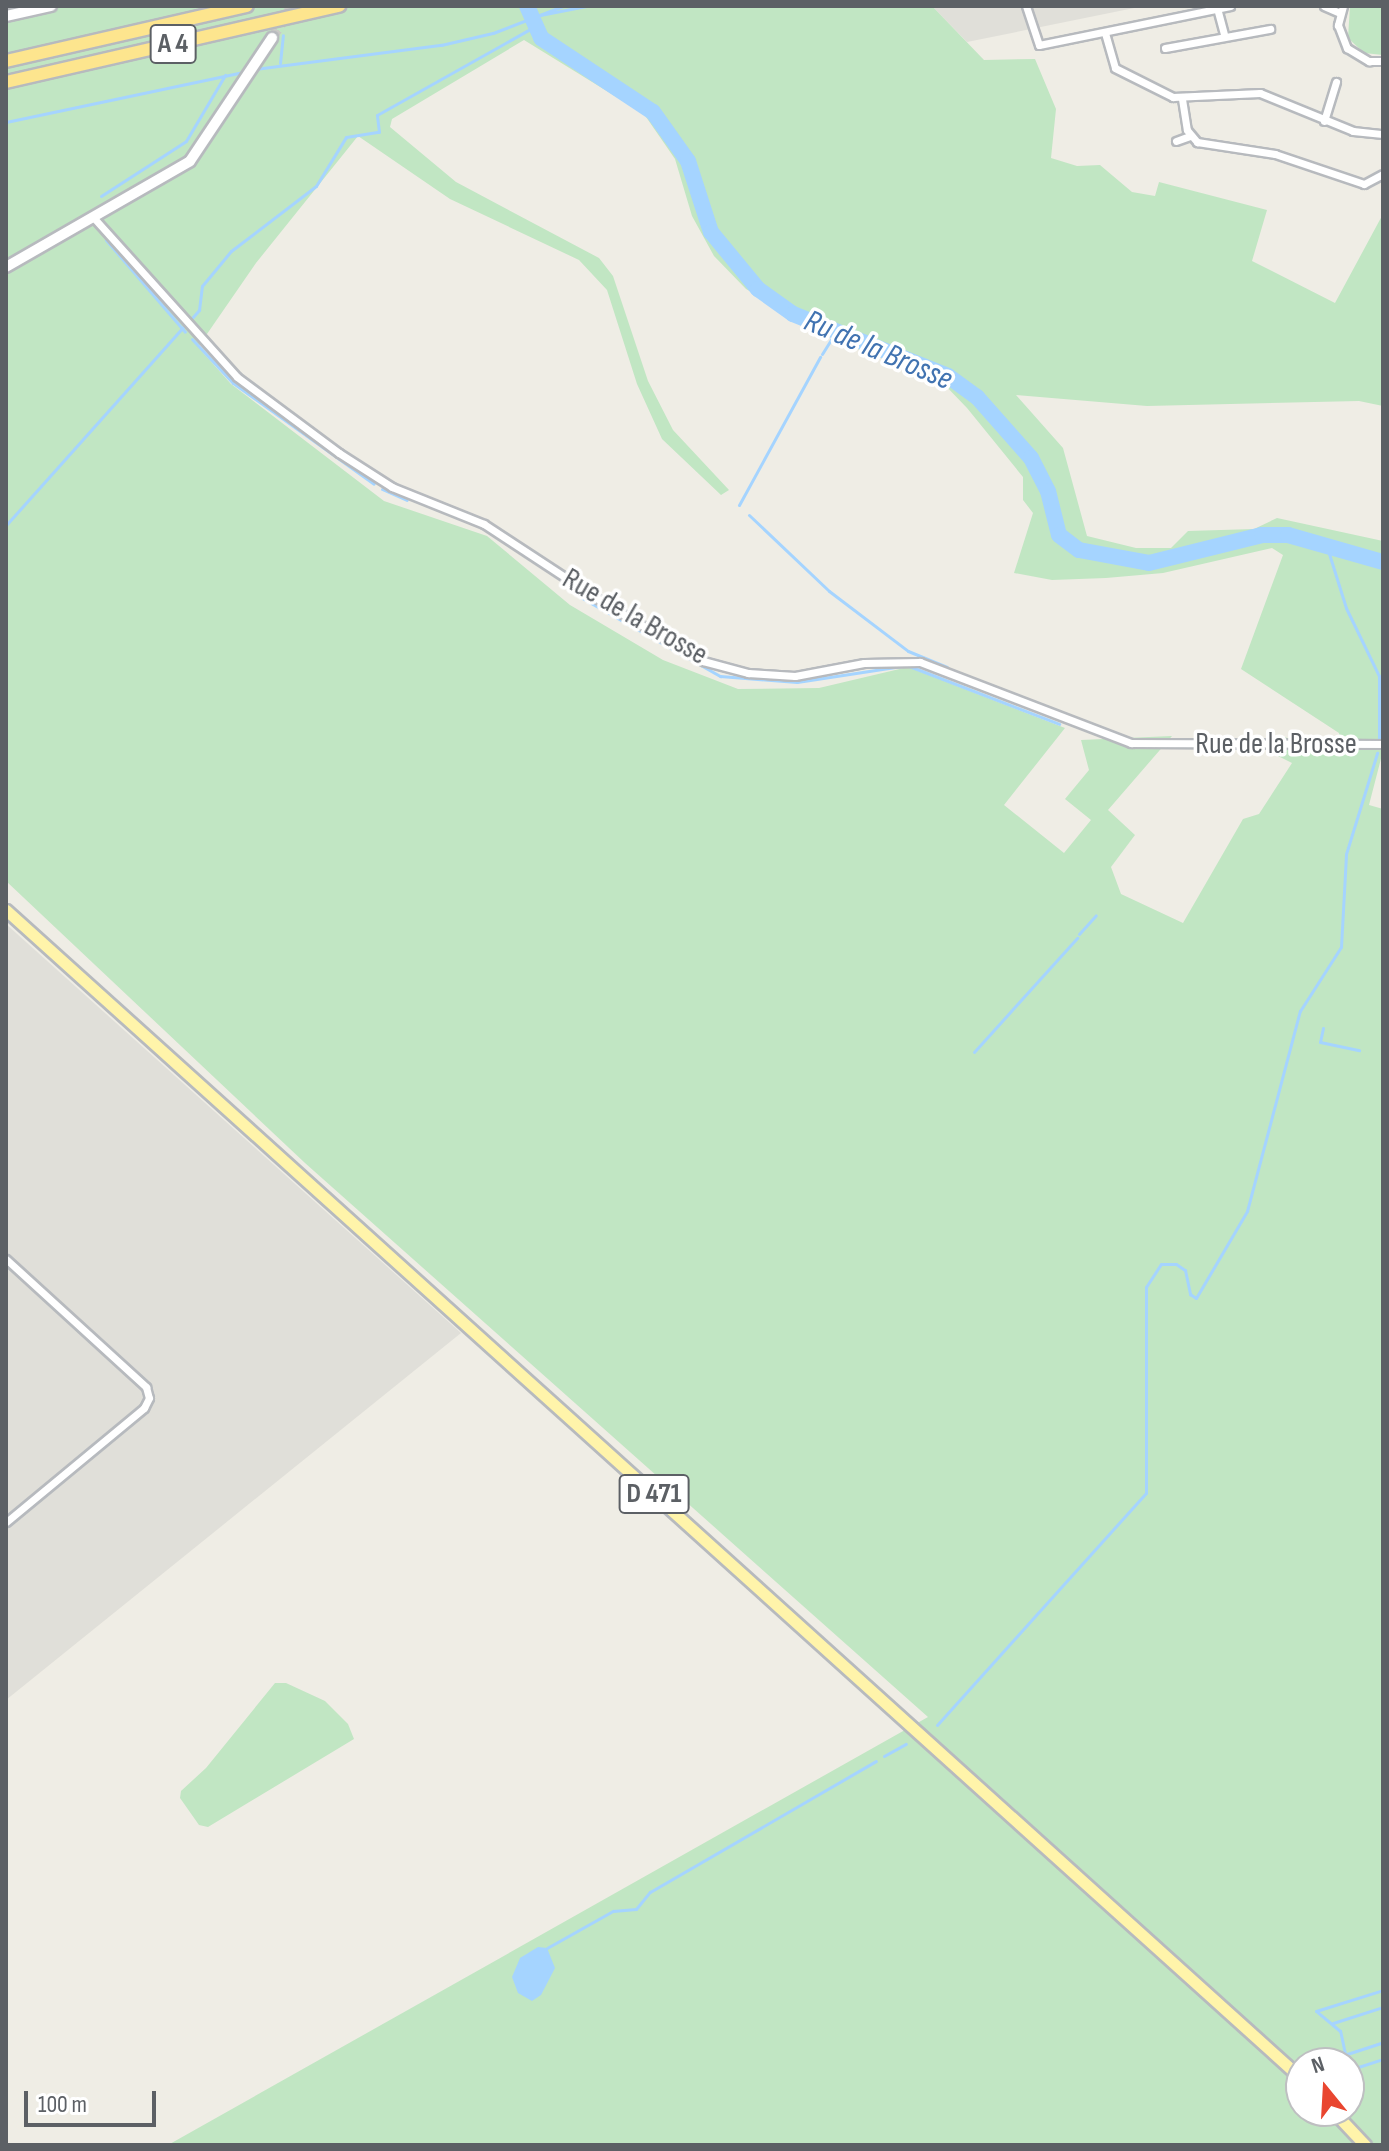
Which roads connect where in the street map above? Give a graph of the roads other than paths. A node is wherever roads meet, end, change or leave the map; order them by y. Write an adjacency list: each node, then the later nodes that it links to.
1 (51, 6): 9 (main road)
2 (247, 6): 15 (highway, A 4)
3 (339, 6): 17 (highway, A 4)
4 (1026, 6): 11 (street)
5 (1230, 6): 7 (street)
6 (1324, 6): 8 (street)
7 (1217, 8): 11 (street); 12 (street)
8 (1341, 9): 16 (street)
9 (6, 16)
10 (1270, 29): 12 (street)
11 (1105, 33): 19 (street)
12 (1224, 34): 14 (street)
13 (272, 38): 25 (main road)
14 (1165, 48)
15 (6, 61)
16 (1383, 61)
17 (6, 82)
18 (1336, 82): 20 (street)
19 (1182, 99): 20 (street); 22 (street)
20 (1324, 121): 21 (street)
21 (1383, 134)
22 (1190, 136): 23 (street); 24 (street)
23 (1176, 141)
24 (1383, 174)
25 (93, 217): 26 (main road); 27 (street, Rue de la Brosse)
26 (6, 267)
27 (1383, 744)
28 (6, 910): 31 (main road, D 471)
29 (6, 1259): 30 (street)
30 (6, 1522)
31 (1285, 2064)
32 (1348, 2127): 33 (main road)
33 (1365, 2145)

